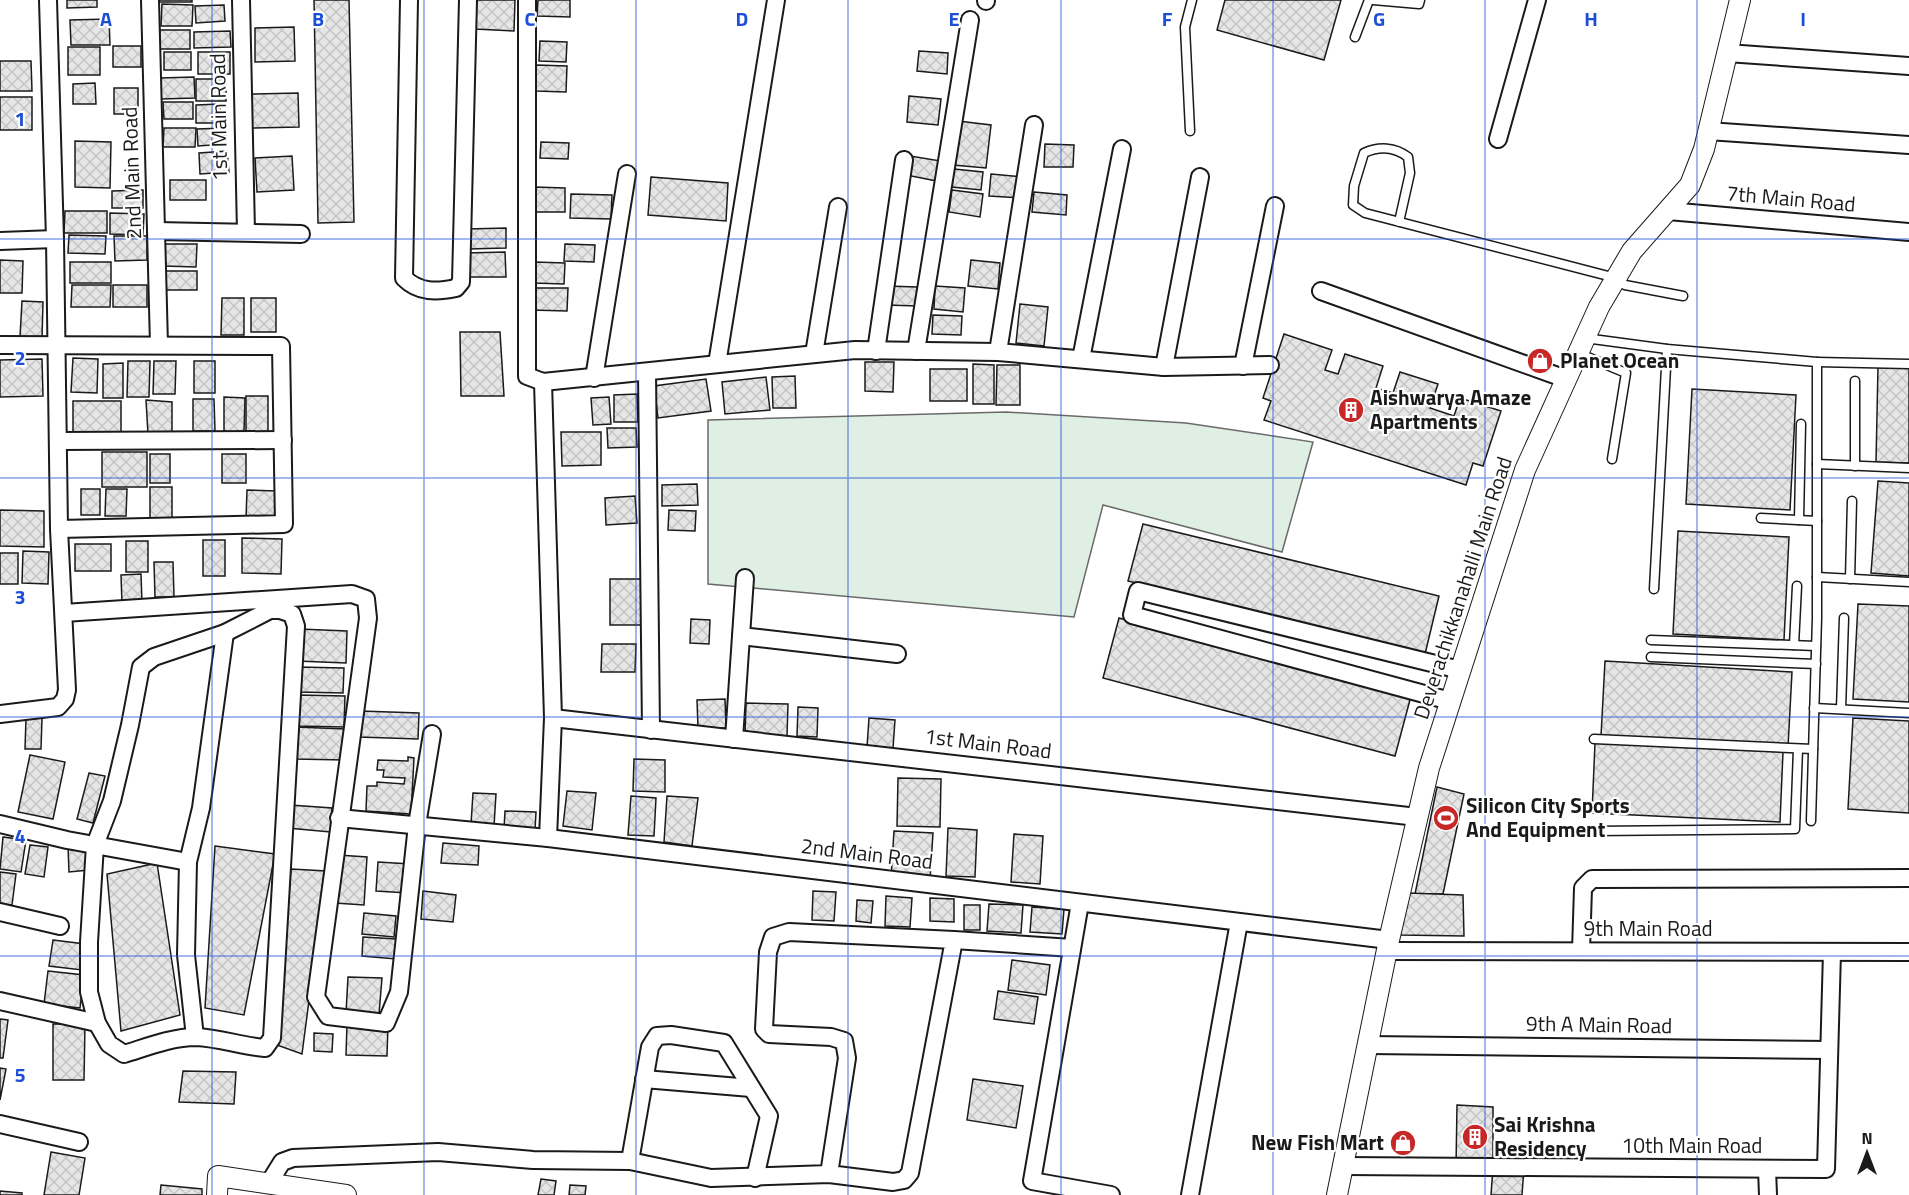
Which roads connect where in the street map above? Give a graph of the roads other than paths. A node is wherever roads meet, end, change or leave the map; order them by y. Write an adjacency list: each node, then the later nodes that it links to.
1 (48, 0): 34 (street)
2 (150, 0): 30 (street, 2nd Main Road)
3 (241, 0): 31 (street, 1st Main Road)
4 (409, 0): 5 (street)
5 (468, 0)
6 (527, 0): 59 (street)
7 (776, 0): 50 (street)
8 (1192, 0): 19 (lane)
9 (1371, 0): 10 (lane); 14 (lane)
10 (1420, 0)
11 (1537, 0): 20 (street)
12 (1740, 0): 15 (street, Deverachikkanahalli Main Road)
13 (970, 20): 45 (street)
14 (1355, 37)
15 (1727, 53): 16 (street); 18 (street, Deverachikkanahalli Main Road)
16 (1909, 66)
17 (1034, 125): 46 (street)
18 (1708, 130): 21 (street); 28 (street, Deverachikkanahalli Main Road)
19 (1191, 131)
20 (1498, 139)
21 (1909, 146)
22 (1122, 149): 48 (street)
23 (904, 160): 44 (street)
24 (627, 174): 56 (street)
25 (1200, 177): 54 (street)
26 (1275, 206): 53 (street)
27 (838, 207): 47 (street)
28 (1668, 211): 32 (street, 7th Main Road); 36 (street, Deverachikkanahalli Main Road)
29 (1399, 222): 29 (lane); 36 (lane)
30 (156, 231): 31 (street); 41 (street, 2nd Main Road)
31 (246, 232): 33 (street)
32 (1909, 232)
33 (301, 234)
34 (55, 238): 35 (street); 39 (street)
35 (0, 242)
36 (1616, 278): 38 (lane); 42 (street, Deverachikkanahalli Main Road)
37 (1321, 291): 57 (street)
38 (1683, 296)
39 (56, 344): 40 (street); 41 (street); 62 (street)
40 (0, 345)
41 (159, 345): 61 (street)
42 (1581, 346): 43 (lane); 57 (street, Deverachikkanahalli Main Road); 63 (lane)
43 (1667, 349): 49 (lane); 77 (lane)
44 (876, 351): 45 (street); 47 (street)
45 (916, 351): 46 (street)
46 (998, 352): 48 (street)
47 (814, 354): 50 (street)
48 (1081, 358): 54 (street)
49 (1817, 362): 51 (lane); 64 (lane)
50 (717, 364): 55 (street)
51 (1909, 364)
52 (1270, 365): 53 (street)
53 (1244, 366): 54 (street)
54 (1164, 367)
55 (647, 373): 56 (street); 95 (street)
56 (594, 378): 59 (street)
57 (1566, 378): 88 (street, Deverachikkanahalli Main Road)
58 (1855, 381): 65 (lane)
59 (543, 382): 94 (street)
60 (1801, 424): 69 (lane)
61 (283, 440): 62 (street); 71 (street)
62 (59, 441): 71 (street)
63 (1612, 459)
64 (1817, 464): 65 (lane); 70 (lane)
65 (1855, 466): 66 (lane)
66 (1909, 468)
67 (1852, 501): 74 (lane)
68 (1761, 518): 69 (lane)
69 (1799, 520): 70 (lane)
70 (1817, 521): 72 (lane)
71 (59, 529): 78 (street)
72 (1817, 577): 74 (lane); 84 (lane)
73 (745, 578): 81 (street)
74 (1850, 579): 75 (lane)
75 (1909, 582)
76 (1797, 586): 83 (lane)
77 (1654, 589)
78 (64, 613): 93 (street); 102 (street)
79 (1844, 618): 91 (lane)
80 (225, 633): 108 (street); 109 (street); 123 (street)
81 (741, 636): 85 (street); 97 (street)
82 (1651, 640): 83 (lane)
83 (1794, 645): 84 (lane)
84 (1816, 646): 87 (lane)
85 (897, 654)
86 (1651, 657): 87 (lane)
87 (1816, 664): 90 (lane)
88 (1460, 670): 89 (street, Deverachikkanahalli Main Road); 89 (street)
89 (1450, 701): 101 (street, Deverachikkanahalli Main Road)
90 (1814, 708): 91 (lane); 100 (lane)
91 (1841, 709): 92 (lane)
92 (1909, 713)
93 (0, 714)
94 (553, 718): 95 (street, 1st Main Road); 107 (street)
95 (651, 730): 97 (street, 1st Main Road)
96 (432, 735): 105 (street)
97 (734, 739): 101 (street, 1st Main Road)
98 (1594, 739): 99 (lane)
99 (1798, 749): 100 (lane); 106 (lane)
100 (1813, 749): 103 (lane)
101 (1417, 817): 116 (street, Deverachikkanahalli Main Road)
102 (339, 818): 105 (street, 2nd Main Road); 105 (street)
103 (1811, 821)
104 (0, 824): 108 (street)
105 (417, 825): 107 (street, 2nd Main Road)
106 (1594, 831)
107 (548, 838): 111 (street, 2nd Main Road)
108 (95, 845): 109 (street); 122 (street)
109 (188, 862): 123 (street)
110 (1909, 878): 118 (street)
111 (1080, 903): 113 (street, 2nd Main Road); 117 (street)
112 (0, 912): 114 (street)
113 (1239, 922): 116 (street, 2nd Main Road); 139 (street)
114 (60, 926)
115 (954, 940): 117 (street); 133 (street); 133 (street)
116 (1387, 945): 118 (street, 9th Main Road); 124 (street, Deverachikkanahalli Main Road)
117 (1072, 948): 138 (street)
118 (1581, 951): 119 (street, 9th Main Road)
119 (1832, 952): 120 (street, 9th Main Road); 125 (street)
120 (1909, 952)
121 (0, 1001): 122 (street)
122 (97, 1023): 123 (street)
123 (195, 1037)
124 (1368, 1045): 125 (street, 9th A Main Road); 131 (street, Deverachikkanahalli Main Road)
125 (1829, 1050): 132 (street, 10th Main Road)
126 (644, 1079): 127 (street); 127 (street); 130 (street)
127 (752, 1088): 134 (street)
128 (0, 1124): 129 (street)
129 (79, 1142)
130 (630, 1161): 134 (street); 135 (street)
131 (1343, 1166): 132 (street, 10th Main Road); 140 (street, Deverachikkanahalli Main Road)
132 (1767, 1169): 141 (street)
133 (829, 1174): 134 (street)
134 (755, 1178)
135 (269, 1184): 136 (street); 137 (street)
136 (217, 1195)
137 (346, 1195)
138 (1111, 1195)
139 (1190, 1195)
140 (1337, 1195)
141 (1768, 1195)

